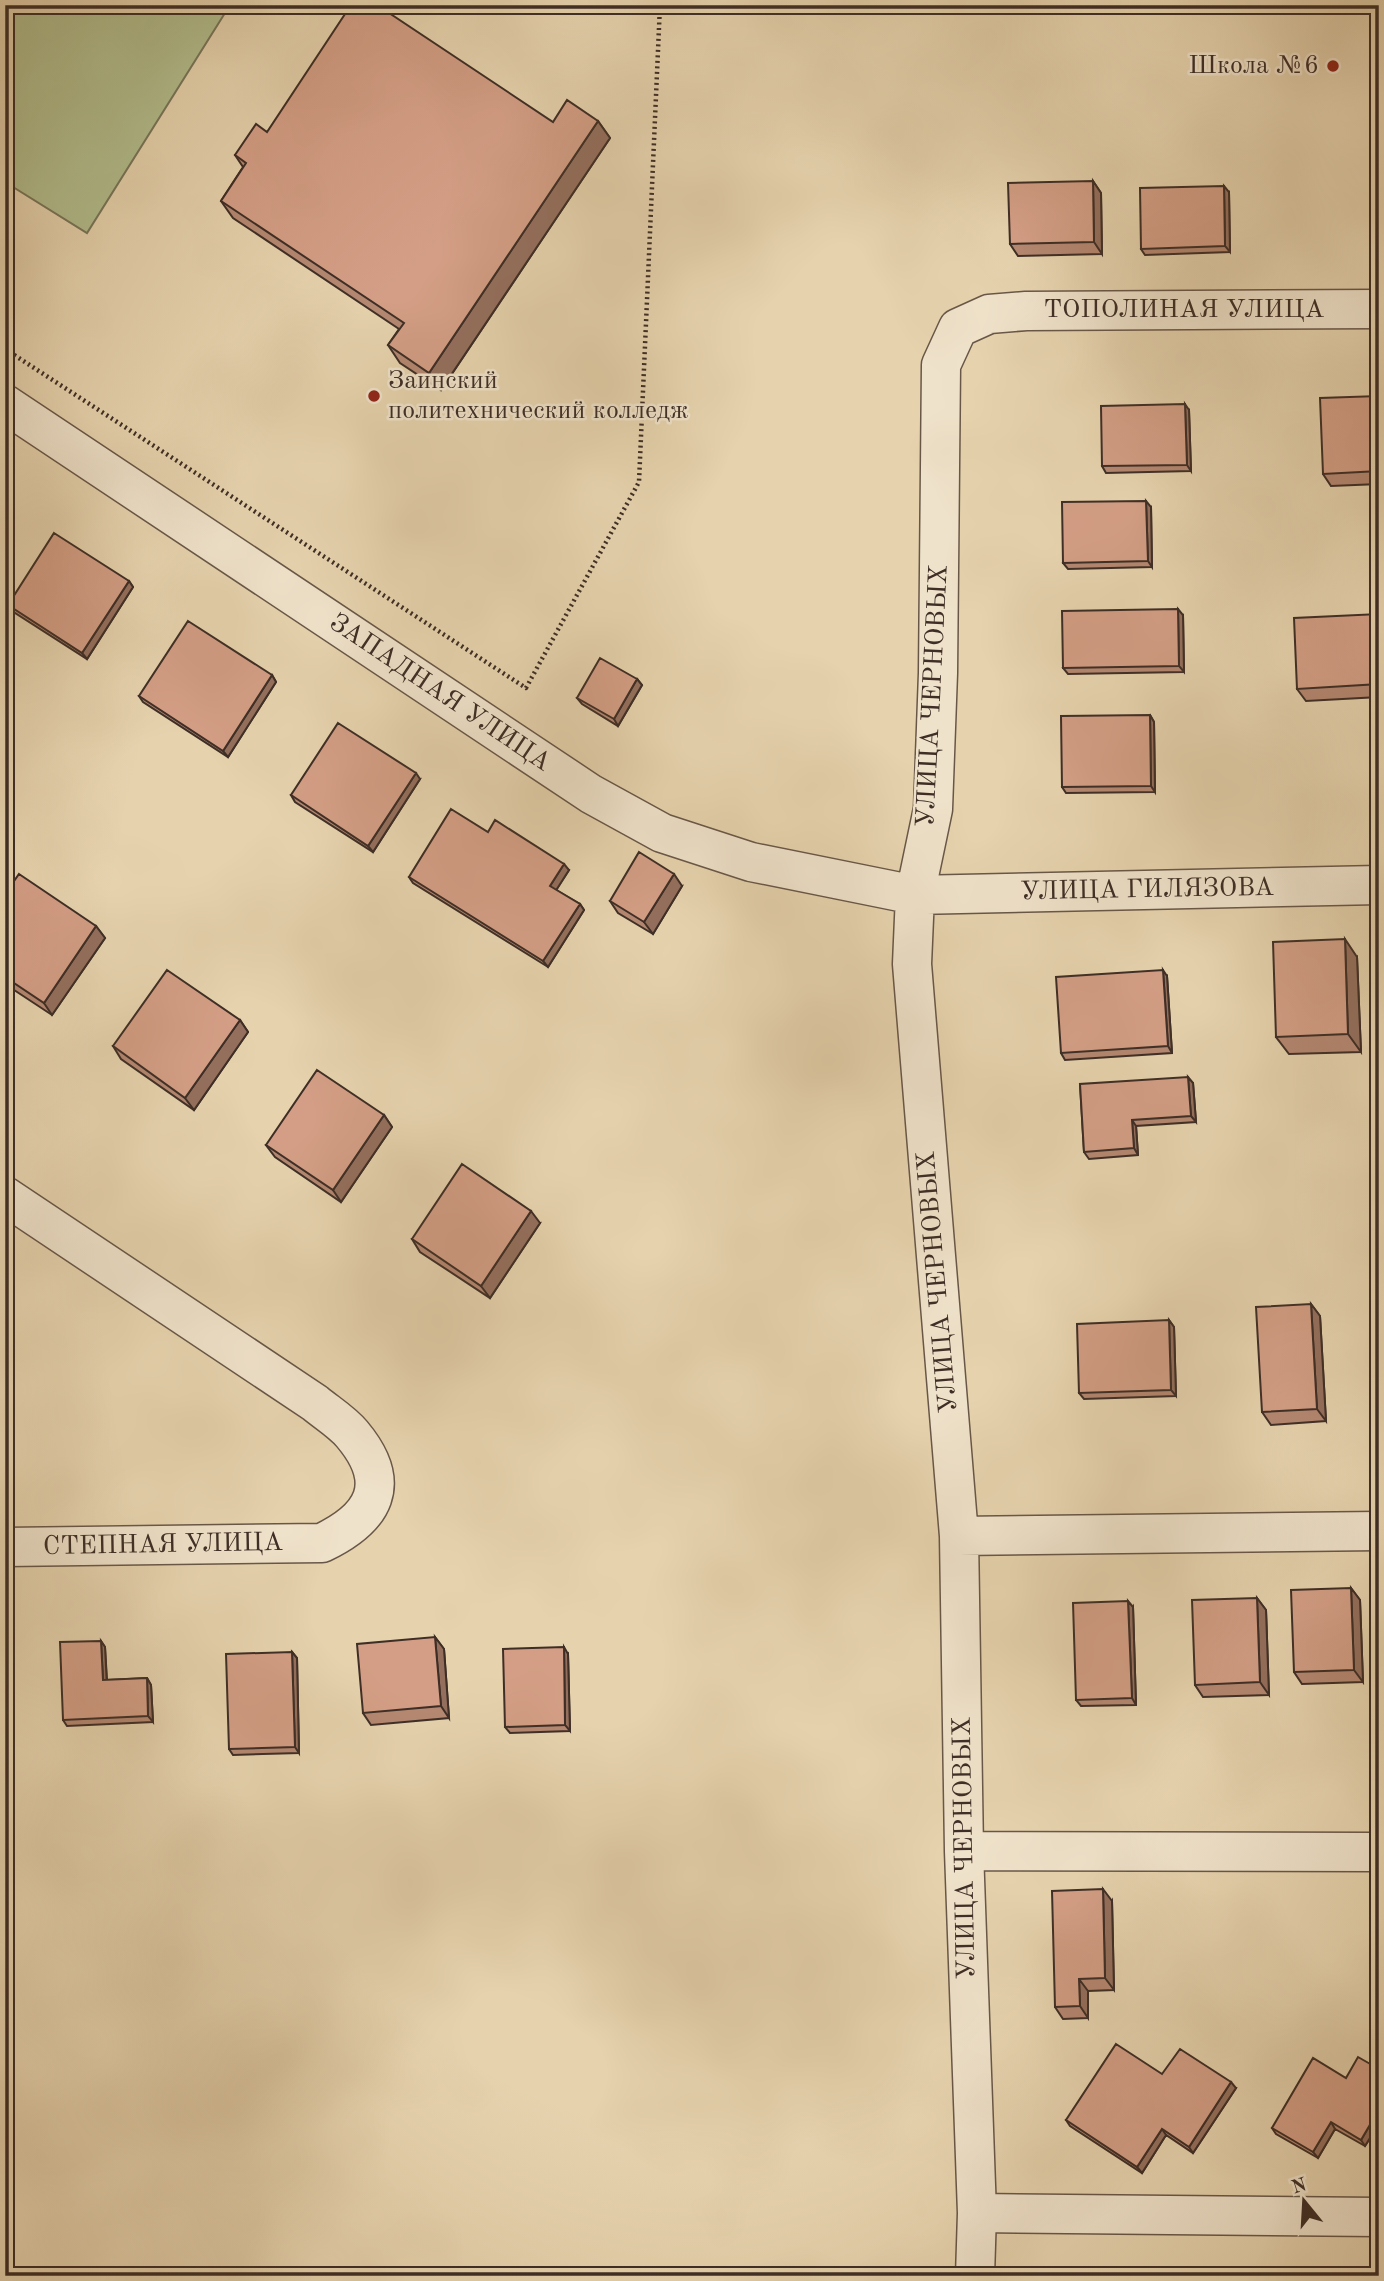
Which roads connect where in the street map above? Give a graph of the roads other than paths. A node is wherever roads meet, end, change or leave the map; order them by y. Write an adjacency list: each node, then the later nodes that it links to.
1 (1379, 309): 2 (street, ТОПОЛИНАЯ УЛИЦА)
2 (989, 314): 5 (street, УЛИЦА ЧЕРНОВЫХ)
3 (5, 404): 5 (street, ЗАПАДНАЯ УЛИЦА)
4 (1379, 885): 5 (street, УЛИЦА ГИЛЯЗОВА)
5 (915, 895): 8 (street, УЛИЦА ЧЕРНОВЫХ)
6 (5, 1196): 9 (street, СТЕПНАЯ УЛИЦА)
7 (1379, 1531): 8 (street)
8 (959, 1536): 10 (street, УЛИЦА ЧЕРНОВЫХ)
9 (5, 1547)
10 (964, 1851): 11 (street); 12 (street, УЛИЦА ЧЕРНОВЫХ)
11 (1379, 1852)
12 (977, 2213): 13 (street); 14 (street, УЛИЦА ЧЕРНОВЫХ)
13 (1379, 2217)
14 (975, 2276)

